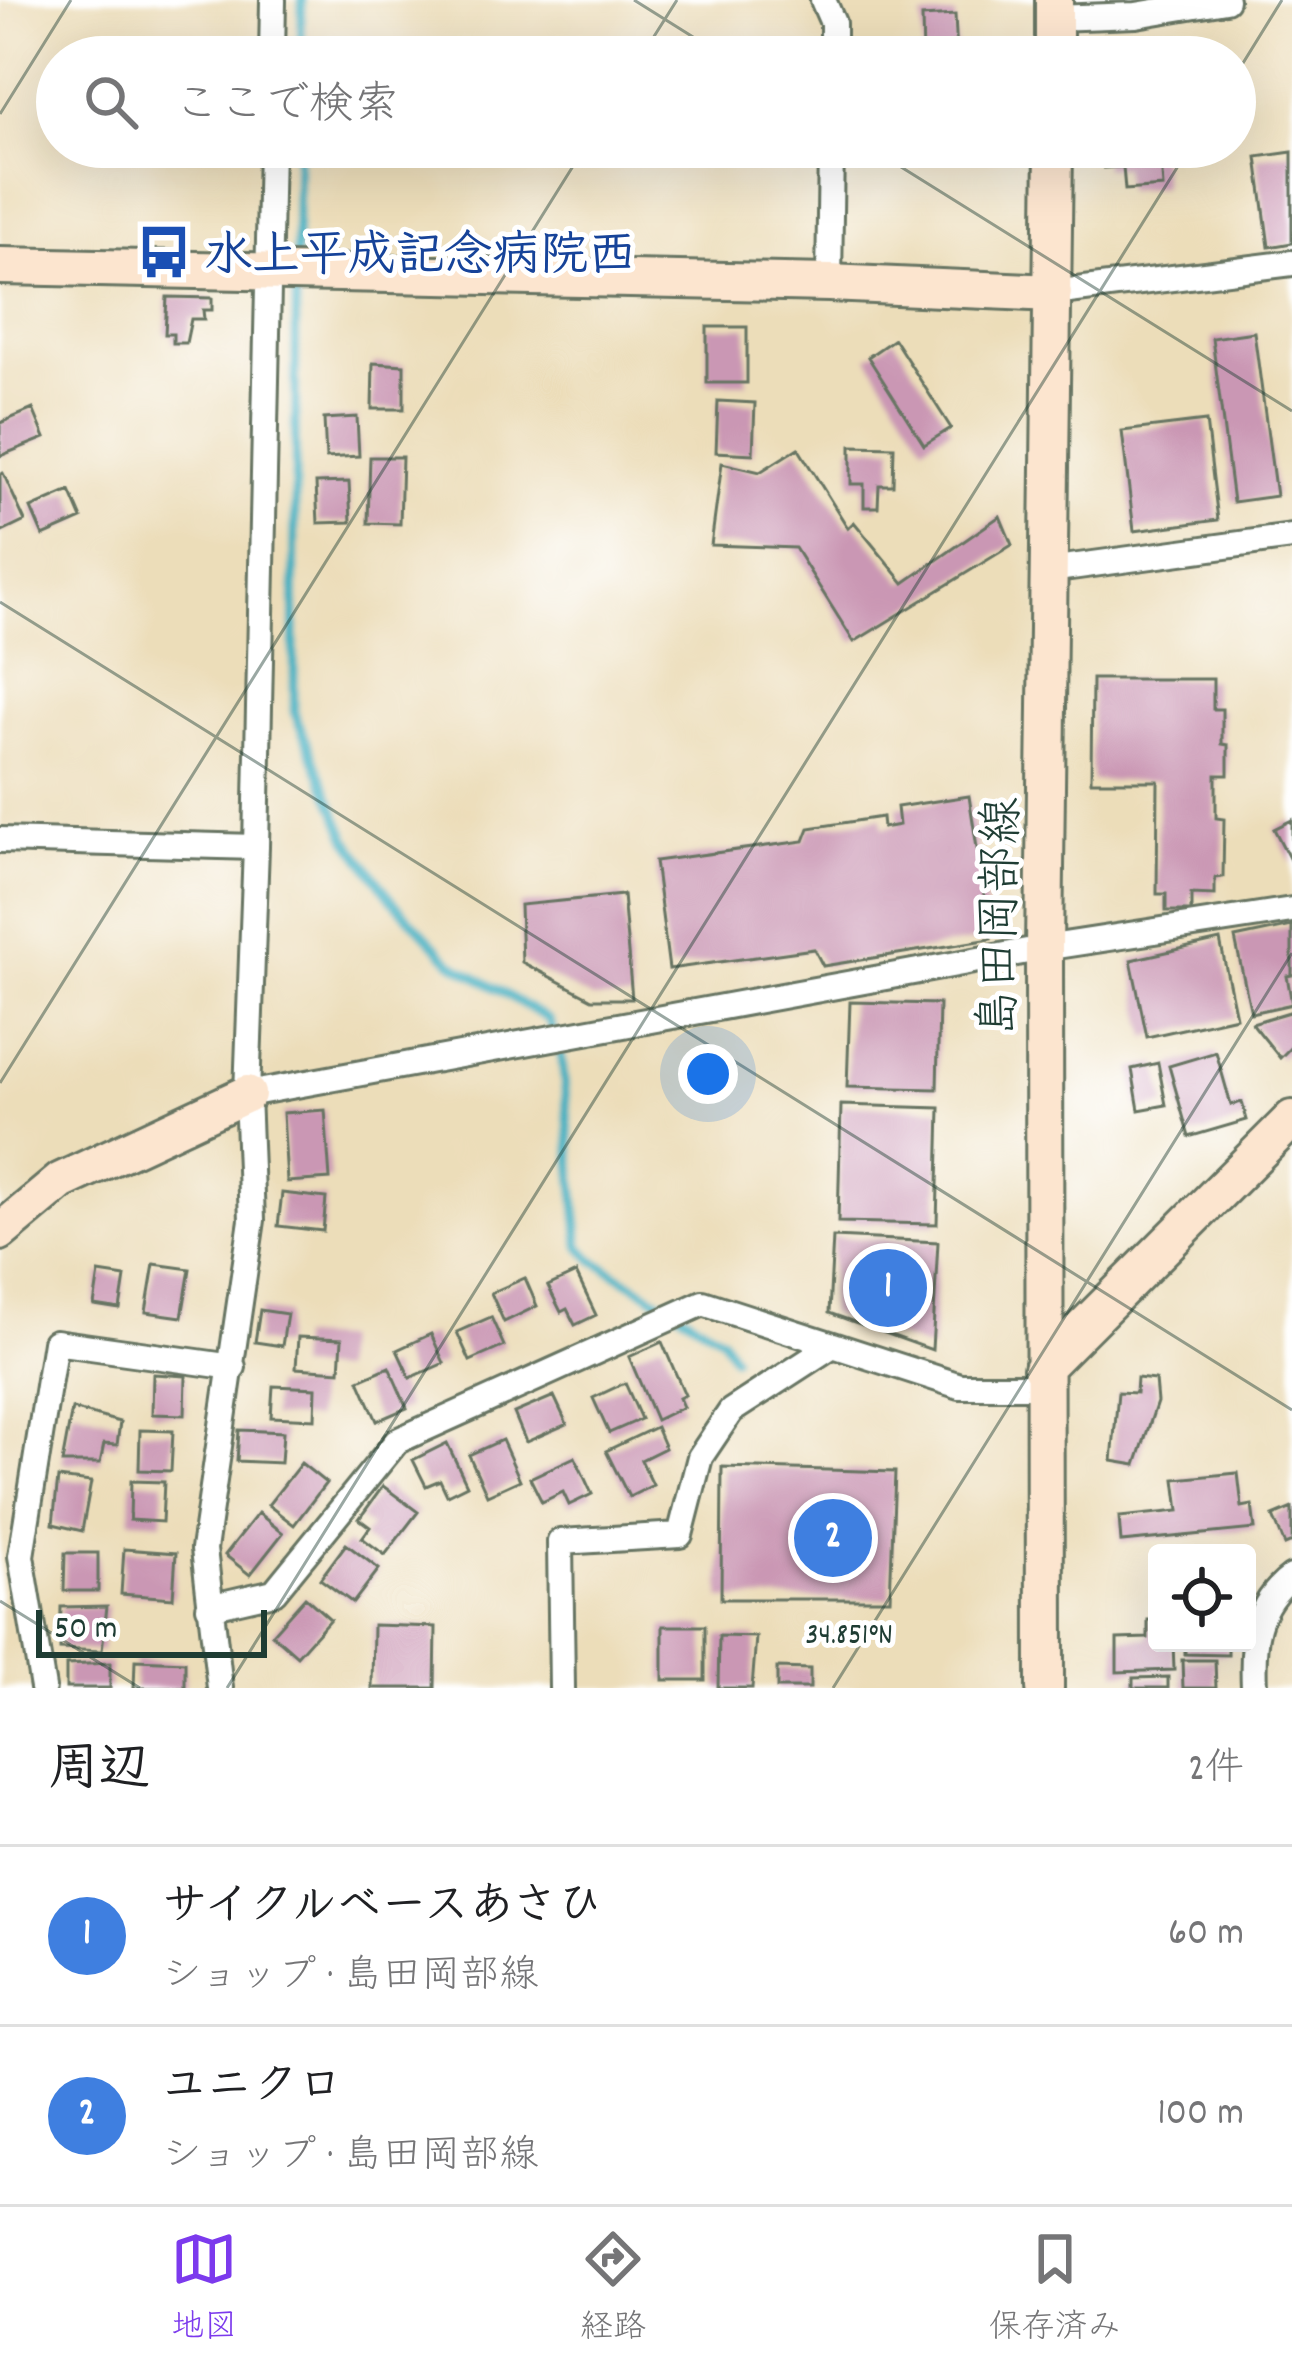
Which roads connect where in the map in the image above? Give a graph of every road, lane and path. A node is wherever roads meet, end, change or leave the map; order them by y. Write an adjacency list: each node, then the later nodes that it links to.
1 (273, 0): 5 (street)
2 (823, 0): 6 (street)
3 (1226, 0): 4 (street)
4 (1054, 9)
5 (272, 36)
6 (833, 36)
7 (270, 168): 12 (street)
8 (831, 168): 13 (street)
9 (1054, 168): 14 (street, 島田岡部線)
10 (1292, 263): 14 (street)
11 (0, 266): 12 (street)
12 (268, 269): 13 (street); 18 (street)
13 (829, 283): 14 (street)
14 (1053, 292): 16 (street, 島田岡部線)
15 (1292, 537): 16 (street)
16 (1049, 570): 20 (street, 島田岡部線)
17 (0, 840): 18 (street)
18 (256, 847): 21 (street)
19 (1292, 910): 20 (street)
20 (1044, 948): 21 (street); 26 (street, 島田岡部線)
21 (247, 1094): 23 (street); 25 (street)
22 (1292, 1119): 26 (street)
23 (0, 1232)
24 (833, 1345): 26 (street); 28 (street); 31 (street)
25 (233, 1367): 28 (street); 29 (street)
26 (1042, 1377): 32 (street, 島田岡部線)
27 (1292, 1577): 33 (street)
28 (209, 1607): 30 (street)
29 (43, 1688)
30 (220, 1688)
31 (562, 1688)
32 (1045, 1688)
33 (1254, 1688)

